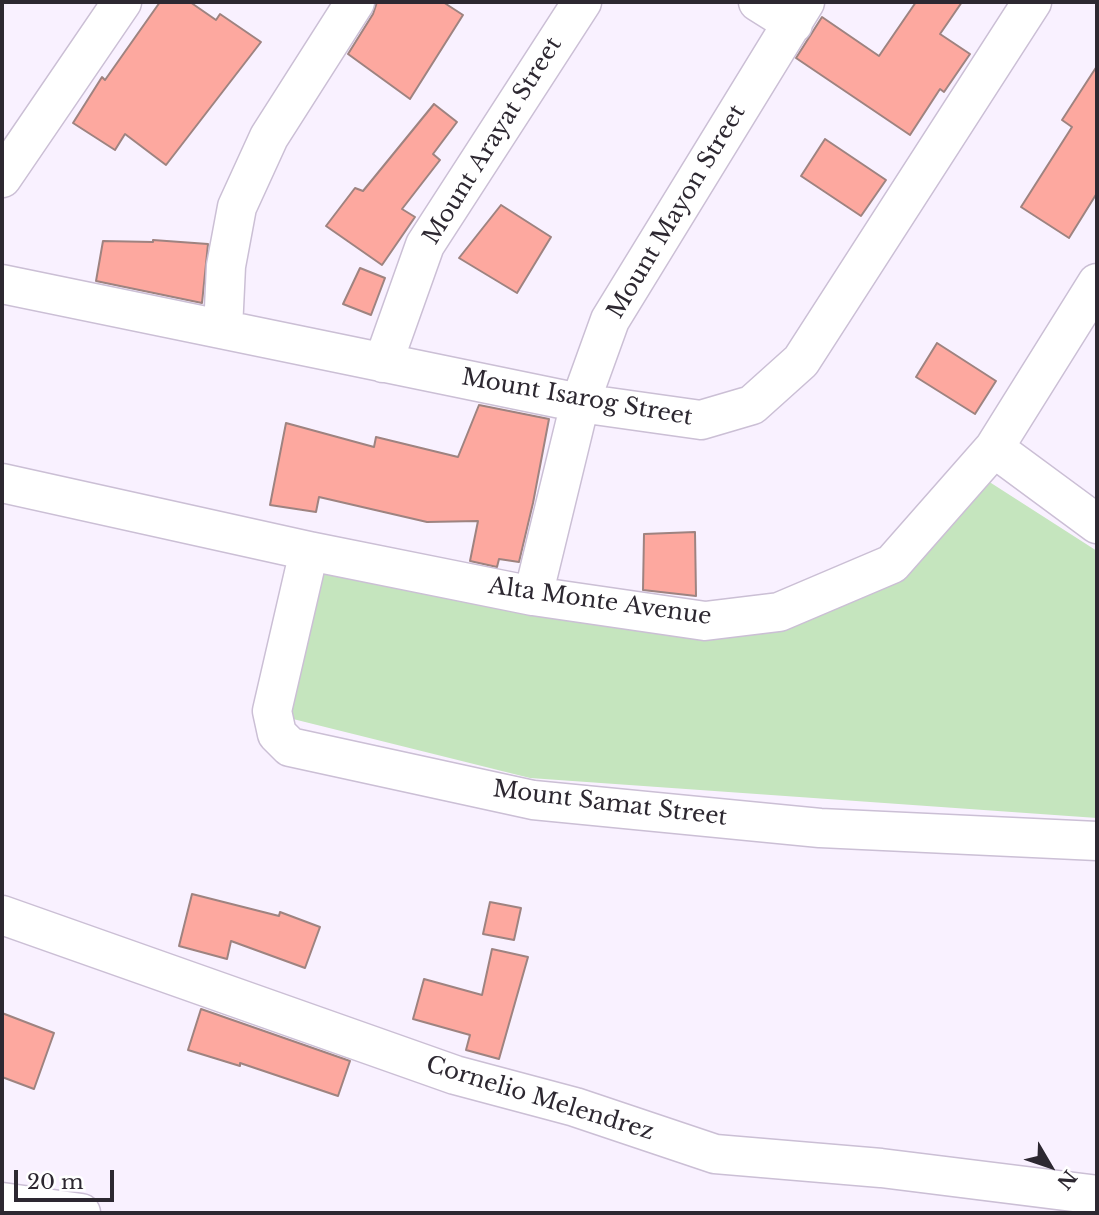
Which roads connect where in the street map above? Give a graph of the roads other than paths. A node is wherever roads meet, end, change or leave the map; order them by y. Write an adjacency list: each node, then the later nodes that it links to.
1 (121, 2): 7 (street)
2 (355, 2): 10 (street)
3 (582, 2): 11 (street, Mount Arayat Street)
4 (758, 2): 6 (street)
5 (1032, 2): 12 (street, Mount Isarog Street)
6 (799, 13): 12 (street, Mount Mayon Street)
7 (2, 178)
8 (2, 284): 10 (street, Mount Isarog Street)
9 (1093, 297): 13 (street, Alta Monte Avenue)
10 (223, 329): 11 (street, Mount Isarog Street)
11 (383, 363): 12 (street, Mount Isarog Street)
12 (580, 403): 17 (street, Mount Mayon Street)
13 (994, 448): 15 (street); 17 (street, Alta Monte Avenue)
14 (2, 483): 16 (street, Alta Monte Avenue)
15 (1097, 524)
16 (309, 551): 17 (street, Alta Monte Avenue); 18 (street, Mount Samat Street)
17 (533, 596)
18 (1097, 841)
19 (2, 915): 20 (street, Cornelio Melendrez)
20 (1097, 1195)
21 (2, 1202): 22 (street)
22 (80, 1213)

